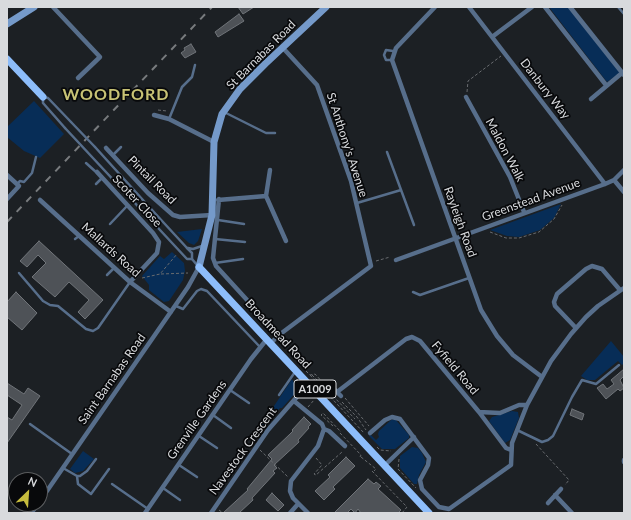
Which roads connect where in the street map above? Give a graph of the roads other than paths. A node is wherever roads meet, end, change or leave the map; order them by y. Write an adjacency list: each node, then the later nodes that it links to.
1 (34, 7): 11 (street)
2 (54, 7): 19 (street)
3 (326, 7): 13 (street, St Barnabas Road)
4 (435, 7): 14 (street)
5 (469, 7): 12 (street, Danbury Way)
6 (532, 7): 12 (street)
7 (545, 7): 20 (street)
8 (570, 7): 18 (street)
9 (618, 7): 10 (lane)
10 (624, 14)
11 (7, 24)
12 (492, 37): 42 (street, Danbury Way)
13 (282, 48): 24 (street, St Barnabas Road); 50 (street, St Anthony's Avenue)
14 (393, 53): 16 (street, Rayleigh Road); 16 (lane)
15 (7, 59): 21 (main road, Broadmead Road / A1009)
16 (392, 60): 59 (street, Rayleigh Road)
17 (194, 65): 26 (lane)
18 (623, 74): 20 (street)
19 (78, 78)
20 (606, 85): 23 (street)
21 (43, 97): 63 (lane, Broadmead Road / A1009, bridge); 64 (lane, Broadmead Road / A1009, bridge)
22 (466, 97): 52 (street, Maldon Walk)
23 (591, 99)
24 (223, 112): 27 (lane); 28 (street, St Barnabas Road)
25 (156, 116): 26 (street)
26 (169, 119): 28 (street)
27 (276, 133)
28 (214, 142): 49 (street, St Barnabas Road)
29 (121, 147): 32 (lane)
30 (106, 148): 32 (street, Pintail Road)
31 (387, 152): 44 (lane)
32 (113, 155): 53 (street, Pintail Road)
33 (36, 157): 43 (lane)
34 (86, 163): 37 (lane)
35 (270, 170): 46 (street)
36 (624, 170): 40 (street, Greenstead Avenue)
37 (97, 172): 39 (street, Scoter Close)
38 (7, 175): 43 (street)
39 (102, 178): 41 (lane); 51 (street, Scoter Close)
40 (614, 180): 42 (street, Greenstead Avenue); 45 (street)
41 (96, 184)
42 (605, 184): 52 (street, Greenstead Avenue)
43 (18, 185): 47 (street)
44 (401, 190): 50 (lane); 57 (lane)
45 (624, 192)
46 (266, 196): 49 (street); 60 (street)
47 (7, 199)
48 (40, 200): 69 (street, Mallards Road)
49 (216, 200): 53 (street, St Barnabas Road); 54 (street)
50 (356, 204): 79 (street, St Anthony's Avenue)
51 (128, 206): 55 (lane); 73 (street, Scoter Close)
52 (524, 212): 59 (street, Greenstead Avenue)
53 (212, 215): 62 (street, St Barnabas Road)
54 (218, 220): 56 (lane); 58 (street)
55 (110, 224)
56 (244, 224)
57 (414, 225)
58 (214, 239): 61 (lane); 67 (street)
59 (455, 239): 66 (street, Greenstead Avenue); 72 (street, Rayleigh Road)
60 (286, 241)
61 (245, 242)
62 (206, 244): 63 (lane); 68 (street, St Barnabas Road)
63 (187, 248): 64 (lane, Broadmead Road / A1009)
64 (192, 259): 68 (lane, Broadmead Road / A1009)
65 (243, 259): 67 (lane)
66 (396, 260)
67 (215, 263): 79 (street)
68 (199, 267): 76 (street, Saint Barnabas Road); 80 (main road, Broadmead Road / A1009)
69 (114, 268): 71 (lane); 73 (street, Mallards Road)
70 (19, 273): 73 (lane)
71 (107, 275)
72 (469, 278): 75 (lane); 84 (street, Rayleigh Road)
73 (132, 280): 77 (street, Mallards Road)
74 (622, 289): 78 (street); 78 (street)
75 (413, 292)
76 (175, 305): 77 (street, Saint Barnabas Road); 81 (lane, Broadmead Road)
77 (171, 312): 104 (street, Saint Barnabas Road)
78 (576, 328): 84 (street)
79 (279, 335): 80 (street)
80 (269, 341): 81 (street, Grenville Gardens); 83 (main road, Broadmead Road / A1009)
81 (260, 347): 87 (street, Grenville Gardens)
82 (619, 365): 97 (lane)
83 (297, 370): 85 (main road, Broadmead Road / A1009); 88 (lane)
84 (542, 377): 91 (street)
85 (309, 383): 89 (street, Navestock Crescent); 107 (main road, Broadmead Road / A1009)
86 (332, 387): 92 (street, Fyfield Road)
87 (230, 390): 90 (lane); 93 (street, Grenville Gardens)
88 (279, 395)
89 (294, 400): 96 (street); 121 (street, Navestock Crescent)
90 (249, 403)
91 (527, 405): 92 (street, Fyfield Road); 97 (street)
92 (479, 412): 103 (street, Fyfield Road)
93 (212, 415): 95 (lane); 98 (street, Grenville Gardens)
94 (30, 424): 104 (lane)
95 (231, 428)
96 (324, 430): 101 (street); 119 (street)
97 (516, 430): 103 (street)
98 (198, 435): 102 (lane); 106 (street, Grenville Gardens)
99 (369, 435): 100 (street)
100 (414, 437): 103 (street); 107 (street)
101 (345, 446)
102 (218, 448)
103 (511, 450)
104 (72, 454): 108 (street, Saint Barnabas Road)
105 (96, 459): 110 (lane)
106 (178, 464): 111 (lane); 113 (street, Grenville Gardens)
107 (385, 465): 124 (main road, Broadmead Road / A1009)
108 (63, 468): 110 (lane); 114 (street, Saint Barnabas Road)
109 (109, 469): 110 (lane)
110 (77, 476)
111 (197, 477)
112 (112, 484): 120 (lane)
113 (162, 487): 117 (lane); 120 (street, Grenville Gardens)
114 (48, 489)
115 (561, 489): 116 (street)
116 (555, 495): 118 (street); 125 (street)
117 (180, 500)
118 (548, 503)
119 (298, 504): 122 (street); 123 (street)
120 (146, 511)
121 (211, 513)
122 (290, 513)
123 (308, 513)
124 (429, 513)
125 (572, 513)

